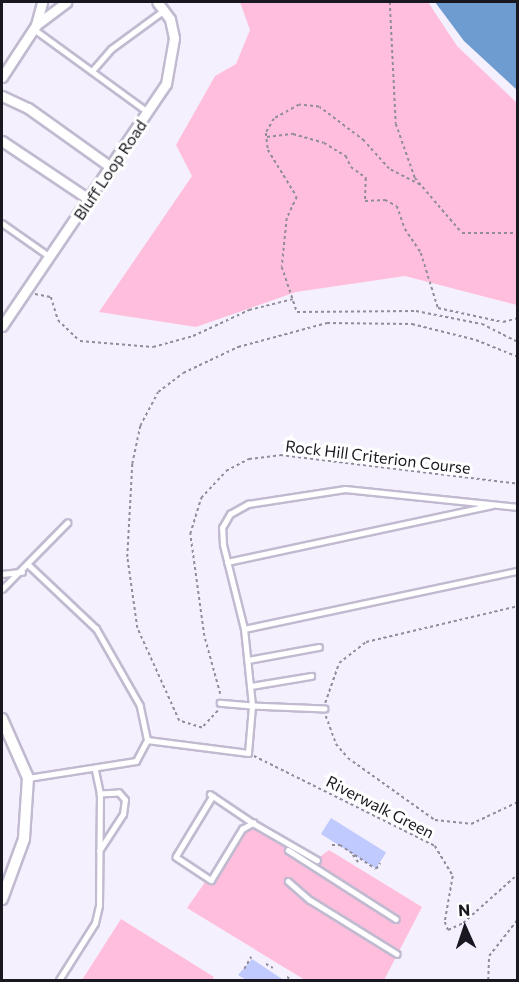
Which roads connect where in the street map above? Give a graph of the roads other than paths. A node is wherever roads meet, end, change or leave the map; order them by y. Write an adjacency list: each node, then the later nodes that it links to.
1 (42, 2): 5 (street)
2 (66, 2): 5 (street)
3 (157, 2): 4 (street, Bluff Loop Road)
4 (164, 11): 6 (lane); 9 (street, Bluff Loop Road)
5 (35, 27): 6 (lane); 7 (street)
6 (92, 71): 9 (lane)
7 (2, 76)
8 (2, 96): 11 (street)
9 (148, 112): 11 (street, Bluff Loop Road)
10 (2, 141): 12 (street)
11 (112, 168): 12 (street, Bluff Loop Road)
12 (90, 200): 14 (street, Bluff Loop Road)
13 (2, 223): 14 (lane)
14 (51, 257): 15 (street, Bluff Loop Road)
15 (2, 326)
16 (495, 505): 17 (lane); 19 (lane); 19 (lane)
17 (518, 507)
18 (67, 523): 20 (lane)
19 (227, 562): 25 (lane)
20 (28, 565): 22 (lane); 34 (lane)
21 (518, 571): 25 (lane)
22 (22, 572): 23 (lane); 24 (lane)
23 (2, 574)
24 (2, 590)
25 (244, 629): 27 (lane)
26 (319, 646): 27 (lane)
27 (248, 660): 29 (lane)
28 (311, 676): 29 (lane)
29 (251, 686): 31 (lane)
30 (220, 703): 31 (lane)
31 (252, 706): 32 (lane); 34 (lane)
32 (325, 709)
33 (2, 719): 36 (street)
34 (147, 740): 35 (lane)
35 (95, 770): 36 (lane); 37 (lane)
36 (28, 778): 43 (street)
37 (100, 794): 40 (lane); 40 (lane)
38 (253, 824): 38 (lane); 39 (lane)
39 (292, 844): 41 (lane); 44 (lane)
40 (99, 851): 46 (lane)
41 (317, 860)
42 (288, 881): 45 (lane)
43 (2, 899)
44 (396, 919)
45 (398, 954)
46 (59, 981)

